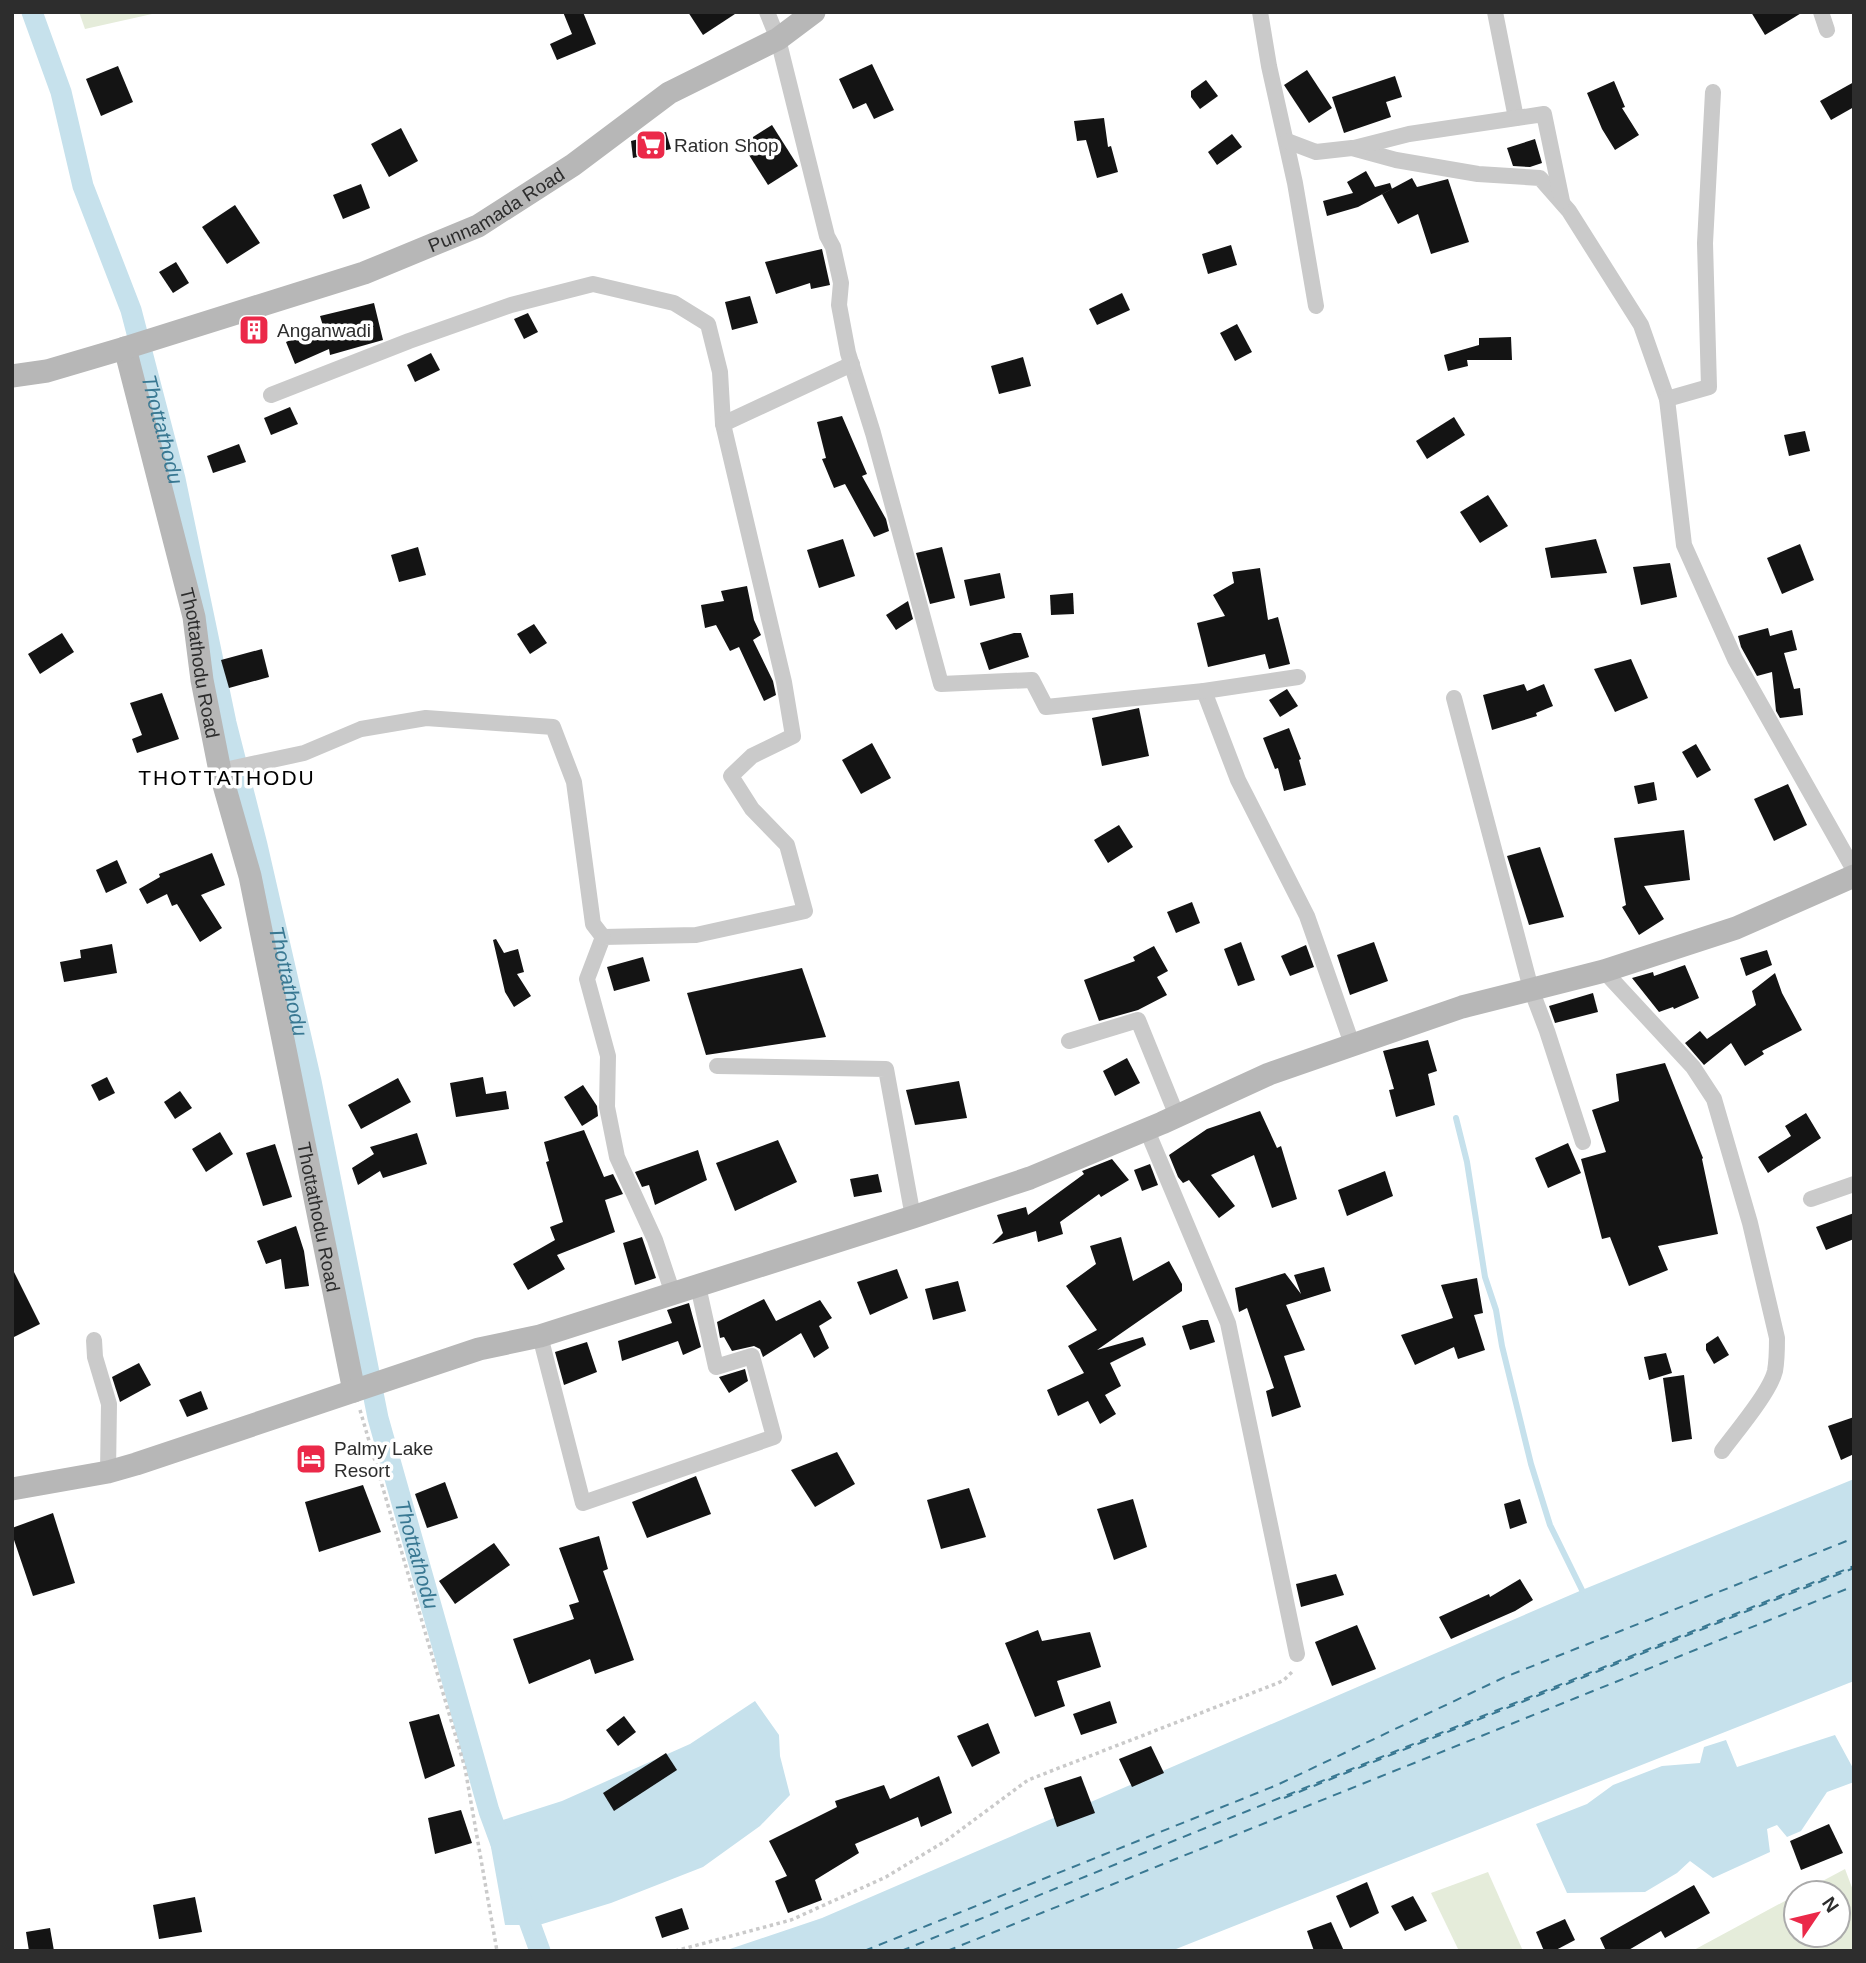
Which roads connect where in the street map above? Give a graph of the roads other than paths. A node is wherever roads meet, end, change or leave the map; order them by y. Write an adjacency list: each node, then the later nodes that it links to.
1 (767, 12): 7 (street)
2 (814, 12): 7 (main road, Punnamada Road)
3 (1260, 12): 10 (street)
4 (1494, 12): 9 (street)
5 (1821, 12): 6 (street)
6 (1827, 30)
7 (778, 39): 14 (main road, Punnamada Road); 15 (street)
8 (1713, 92): 18 (street)
9 (1516, 118): 11 (street); 12 (street)
10 (1287, 141): 11 (street); 13 (street)
11 (1352, 148): 12 (street)
12 (1562, 203): 18 (street)
13 (1315, 306)
14 (135, 345): 16 (main road, Punnamada Road); 23 (main road, Thottathodu Road)
15 (852, 365): 19 (street); 21 (street)
16 (12, 376)
17 (271, 395): 19 (street)
18 (1667, 400): 24 (street)
19 (723, 424): 26 (street)
20 (1297, 677): 21 (street)
21 (1204, 691): 30 (street)
22 (1454, 698): 28 (street)
23 (223, 770): 26 (street); 42 (main road, Thottathodu Road)
24 (1854, 870)
25 (1854, 876): 27 (main road)
26 (603, 937): 39 (street)
27 (1604, 971): 28 (main road); 43 (street)
28 (1531, 989): 30 (main road); 34 (street)
29 (1069, 1041): 32 (street)
30 (1352, 1044): 32 (main road)
31 (717, 1066): 37 (street)
32 (1177, 1116): 33 (main road)
33 (1146, 1128): 37 (main road); 46 (street)
34 (1583, 1142)
35 (1854, 1184): 36 (street)
36 (1811, 1199)
37 (913, 1217): 38 (main road)
38 (698, 1286): 39 (main road); 40 (street)
39 (673, 1294): 40 (main road)
40 (540, 1336): 42 (main road)
41 (94, 1340): 44 (street)
42 (357, 1390): 44 (main road)
43 (1723, 1451)
44 (108, 1472): 45 (main road)
45 (12, 1489)
46 (1297, 1654)

